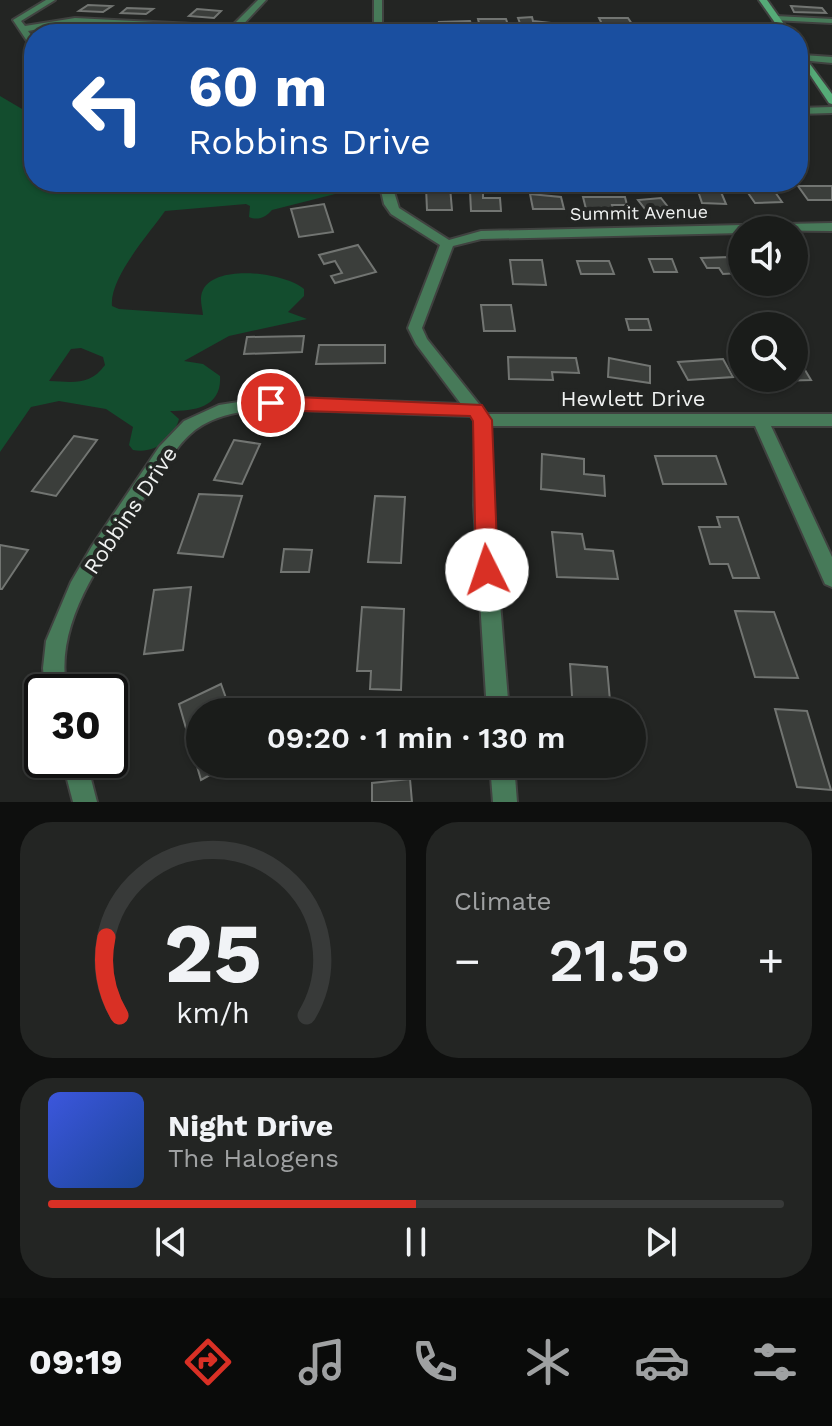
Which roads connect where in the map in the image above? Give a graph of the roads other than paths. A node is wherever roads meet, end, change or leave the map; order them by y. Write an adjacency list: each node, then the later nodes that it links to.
1 (51, 0): 12 (street)
2 (262, 0): 9 (street)
3 (378, 0): 10 (street)
4 (763, 0): 5 (main road)
5 (776, 18): 6 (street); 11 (main road)
6 (832, 21)
7 (50, 24): 8 (street)
8 (130, 24)
9 (239, 24)
10 (378, 24)
11 (780, 24)
12 (23, 29)
13 (808, 55): 14 (street)
14 (832, 60)
15 (808, 65): 16 (main road)
16 (832, 101)
17 (832, 110): 18 (street)
18 (808, 111)
19 (387, 192): 21 (street)
20 (832, 227): 21 (street, Summit Avenue)
21 (447, 244): 22 (street)
22 (479, 415): 23 (street, Hewlett Drive); 26 (street, Robbins Drive); 27 (street)
23 (760, 420): 24 (street, Hewlett Drive); 25 (street)
24 (832, 420)
25 (832, 578)
26 (54, 674)
27 (497, 698)
28 (79, 778): 30 (street)
29 (503, 778): 31 (street)
30 (85, 802)
31 (505, 802)

